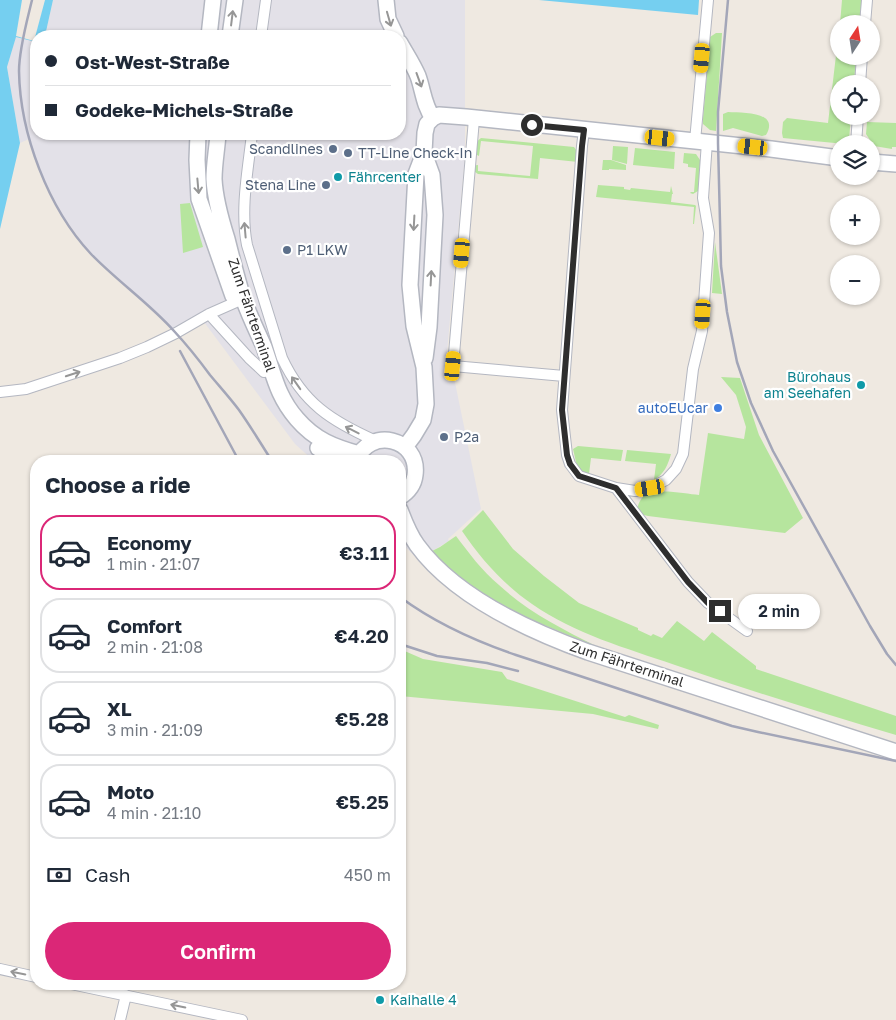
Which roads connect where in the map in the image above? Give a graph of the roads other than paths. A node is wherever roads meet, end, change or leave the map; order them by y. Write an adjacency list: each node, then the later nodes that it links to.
1 (213, 0): 8 (street)
2 (235, 0): 9 (street, one-way to 2)
3 (386, 0): 11 (street, one-way to 11)
4 (708, 0): 19 (street)
5 (867, 0): 7 (street)
6 (265, 5): 10 (street)
7 (866, 15)
8 (210, 30)
9 (231, 30)
10 (262, 30)
11 (393, 30)
12 (406, 52): 13 (street, one-way to 13)
13 (433, 118): 14 (street); 20 (street)
14 (474, 119): 15 (street); 28 (street)
15 (584, 130): 19 (street); 28 (street)
16 (198, 140): 24 (street, Zum Fährterminal, one-way to 24)
17 (217, 140): 24 (street, Zum Fährterminal)
18 (251, 140): 30 (street, Zum Fährterminal, one-way to 18)
19 (701, 142): 21 (street); 35 (street)
20 (424, 153): 26 (street, one-way to 20); 26 (street, one-way to 26)
21 (830, 157)
22 (880, 163): 23 (street)
23 (896, 164)
24 (240, 301): 25 (street); 27 (street, Zum Fährterminal); 33 (street, Zum Fährterminal)
25 (209, 314): 27 (street); 29 (street, one-way to 25)
26 (424, 367): 31 (street)
27 (264, 372): 32 (street, Zum Fährterminal)
28 (564, 376): 35 (street)
29 (0, 392)
30 (376, 441): 31 (street, Zum Fährterminal); 34 (street, Zum Fährterminal)
31 (405, 447): 36 (street)
32 (330, 455)
33 (351, 455)
34 (360, 455)
35 (616, 488): 38 (street)
36 (406, 492)
37 (406, 525): 39 (street, Zum Fährterminal)
38 (747, 631)
39 (896, 752)
40 (0, 969): 41 (street, one-way to 40)
41 (30, 976)
42 (101, 990): 43 (street)
43 (126, 995): 44 (street); 45 (street, one-way to 43)
44 (120, 1020)
45 (242, 1020)

